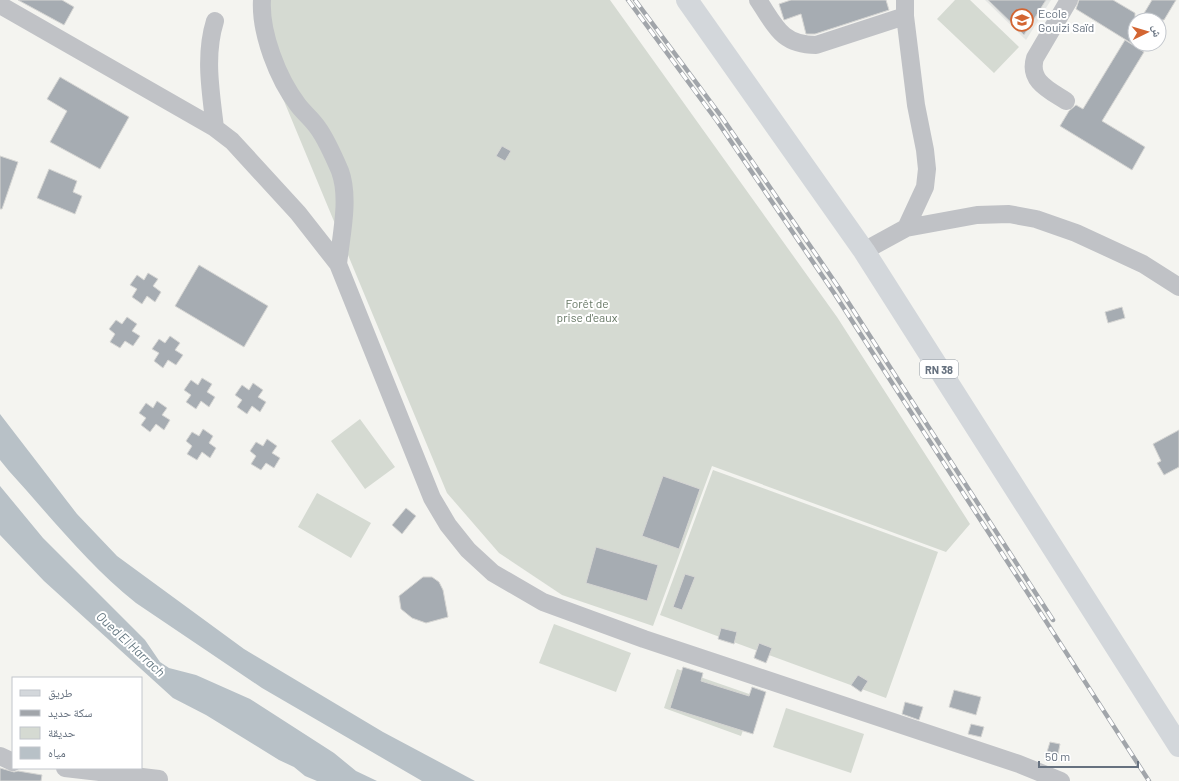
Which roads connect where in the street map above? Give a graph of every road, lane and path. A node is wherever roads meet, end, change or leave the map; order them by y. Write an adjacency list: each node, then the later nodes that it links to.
1 (262, 0): 12 (street)
2 (687, 0): 11 (main road, RN 38)
3 (758, 0): 6 (street)
4 (1069, 0): 8 (street)
5 (0, 5): 9 (street)
6 (905, 8): 10 (street)
7 (215, 21): 9 (street)
8 (1066, 101)
9 (215, 128): 12 (street)
10 (906, 228): 11 (street); 13 (street)
11 (864, 251): 14 (main road, RN 38)
12 (338, 264): 19 (street)
13 (1179, 287)
14 (1179, 746)
15 (0, 756): 16 (street)
16 (12, 762)
17 (73, 769): 18 (street)
18 (159, 780)
19 (1061, 781)

